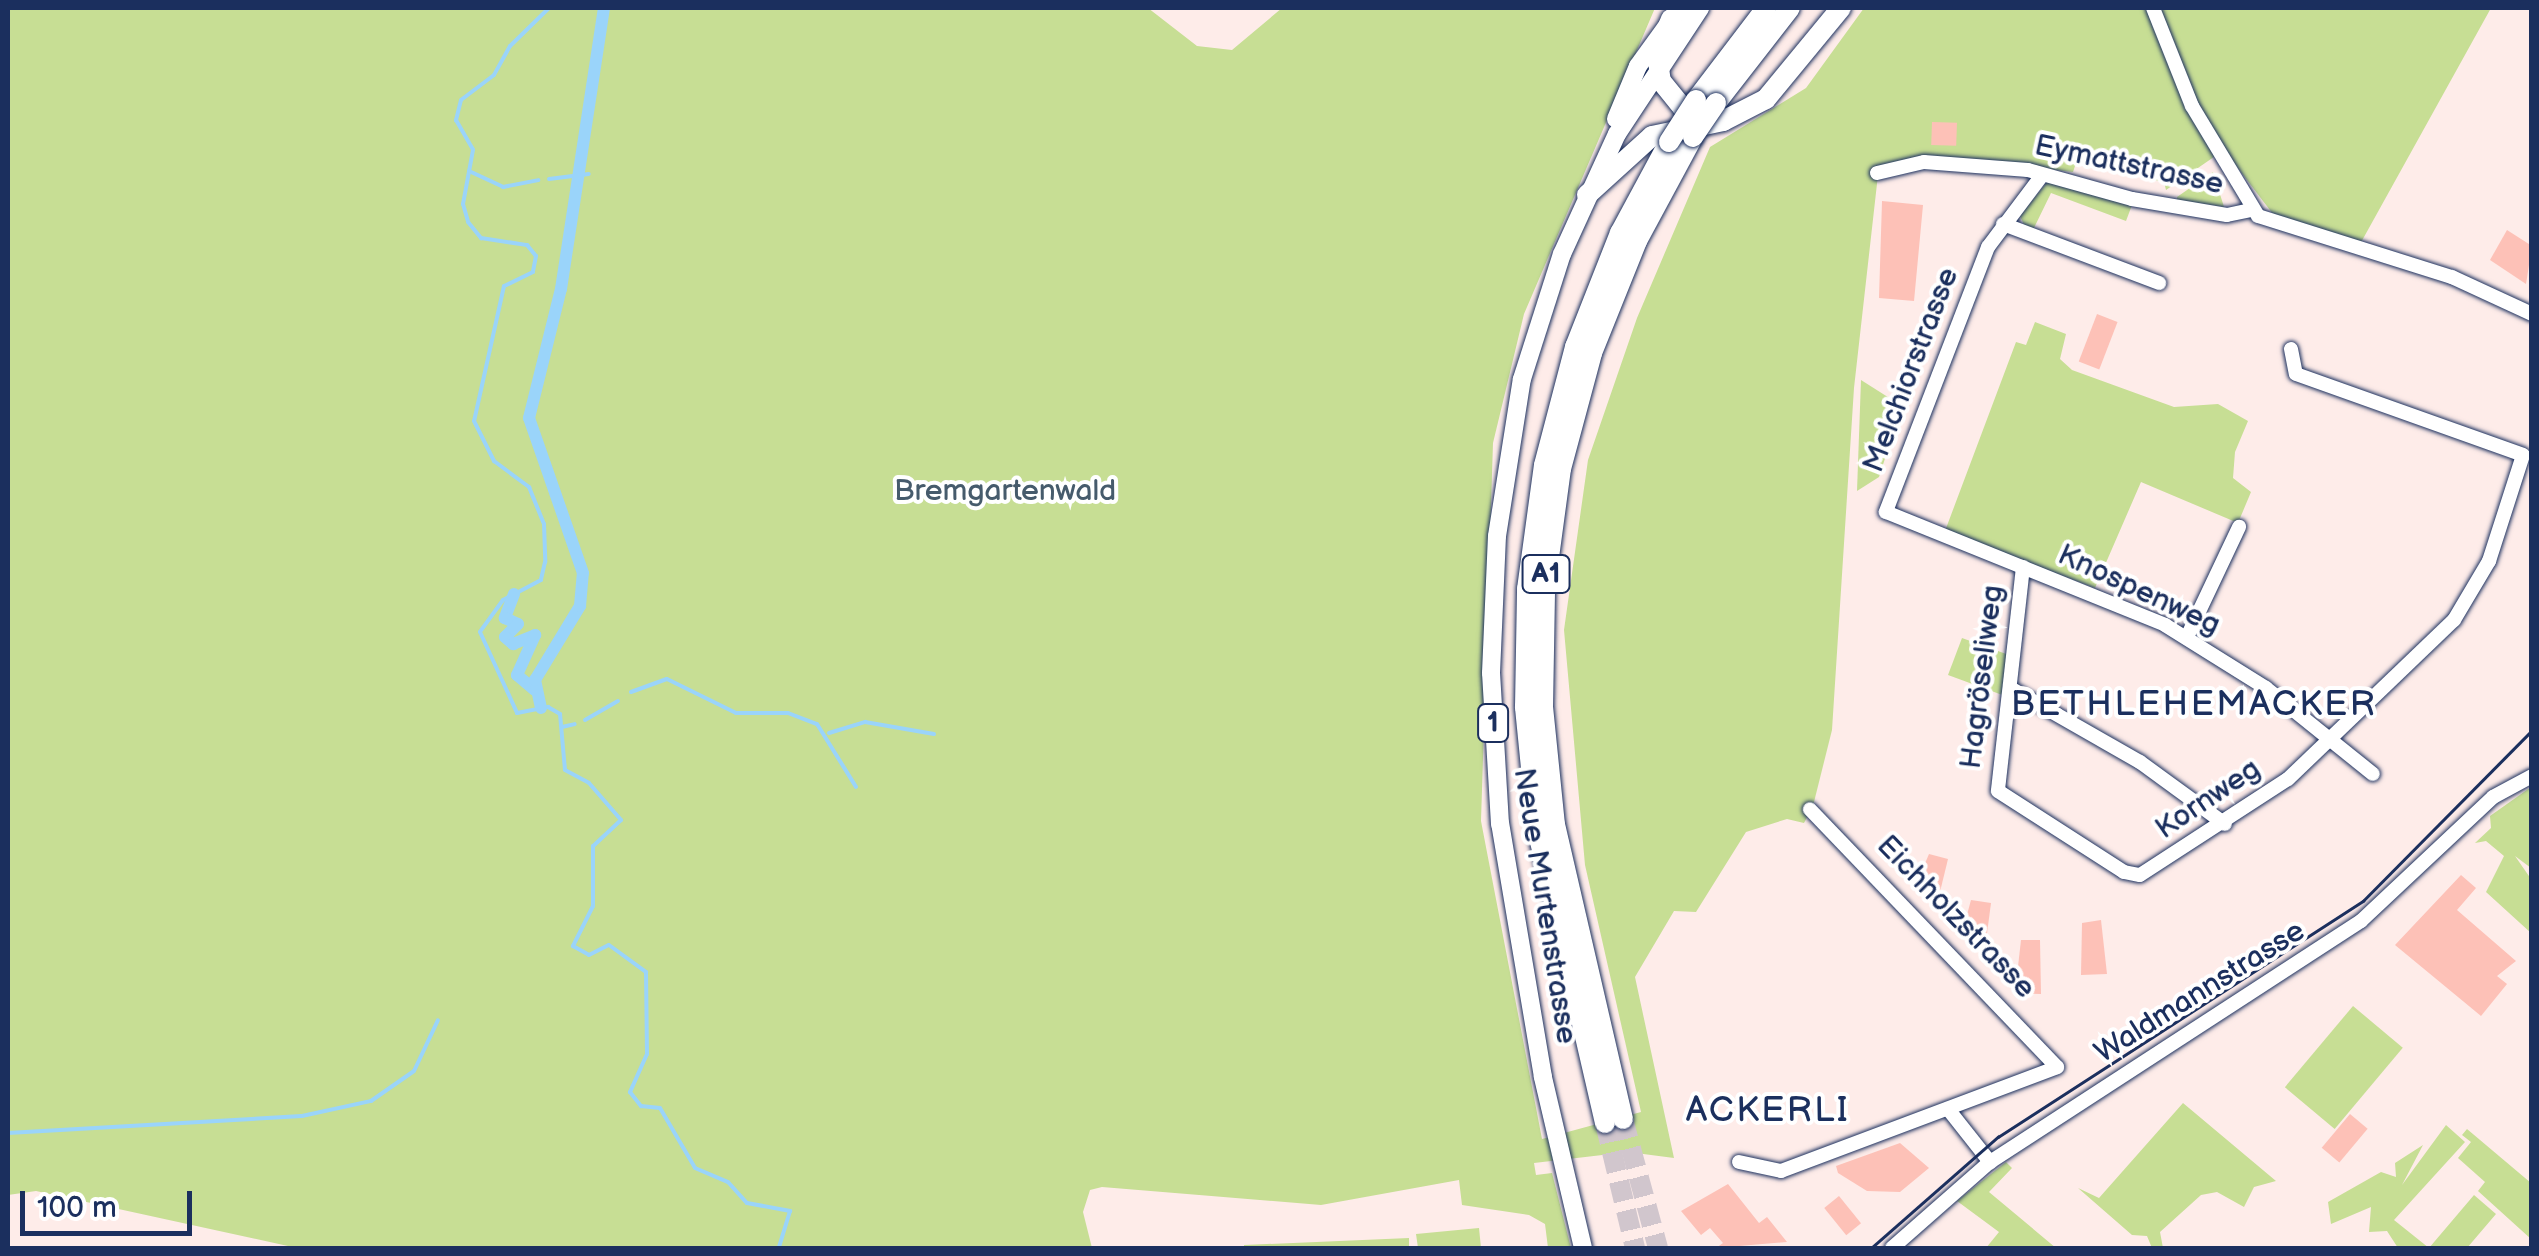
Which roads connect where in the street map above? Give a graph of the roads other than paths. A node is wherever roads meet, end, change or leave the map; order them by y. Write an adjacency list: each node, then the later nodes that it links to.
1 (1700, 8): 7 (main road, Neue Murtenstrasse / 1)
2 (1766, 8): 8 (highway, A1)
3 (1790, 8): 8 (highway, A1)
4 (1840, 8): 9 (highway)
5 (2153, 8): 14 (street, Eymattstrasse)
6 (1676, 13): 7 (highway); 10 (main road, Neue Murtenstrasse / 1)
7 (1658, 70): 9 (highway); 10 (main road, Neue Murtenstrasse / 1)
8 (1706, 101): 8 (highway, A1, bridge)
9 (1752, 107): 13 (highway)
10 (1601, 162): 13 (main road, Neue Murtenstrasse / 1)
11 (1877, 174): 12 (street, Eymattstrasse)
12 (2040, 178): 14 (street, Eymattstrasse); 15 (street, Melchiorstrasse)
13 (1587, 195): 33 (main road, Neue Murtenstrasse / 1)
14 (2251, 210): 17 (street, Eymattstrasse)
15 (2002, 224): 16 (street); 21 (street, Melchiorstrasse)
16 (2159, 283)
17 (2532, 314)
18 (2292, 350): 19 (street)
19 (2527, 450): 24 (street, Kornweg)
20 (2238, 527): 22 (street)
21 (2023, 567): 22 (street, Knospenweg); 23 (street, Hagröseliweg)
22 (2187, 637): 24 (street, Knospenweg)
23 (2012, 689): 27 (street, Hagröseliweg); 29 (street)
24 (2332, 739): 25 (street, Knospenweg); 29 (street, Kornweg)
25 (2373, 774)
26 (2532, 776): 32 (street, Waldmannstrasse)
27 (1999, 794): 29 (street, Kornweg)
28 (1810, 809): 30 (street, Eichholzstrasse)
29 (2225, 824)
30 (1948, 1108): 31 (street); 32 (street)
31 (1739, 1162)
32 (1990, 1162): 34 (street, Waldmannstrasse)
33 (1583, 1248)
34 (1892, 1248)

